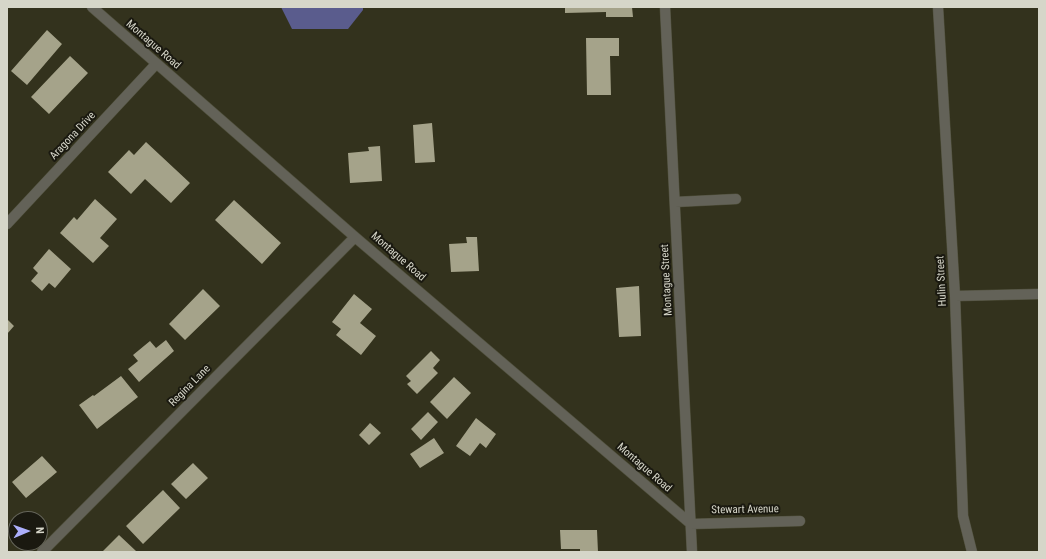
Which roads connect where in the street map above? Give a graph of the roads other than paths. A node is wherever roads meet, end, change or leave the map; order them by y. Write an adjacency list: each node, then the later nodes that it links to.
1 (92, 7): 4 (street, Montague Road)
2 (665, 7): 6 (street, Montague Street)
3 (938, 7): 10 (street, Hulin Street)
4 (156, 64): 7 (street, Aragona Drive); 8 (street, Montague Road)
5 (736, 200): 6 (street)
6 (675, 202): 12 (street, Montague Street)
7 (7, 224)
8 (355, 237): 12 (street, Montague Road); 13 (street, Regina Lane)
9 (1039, 294): 10 (street)
10 (955, 296): 15 (street, Hulin Street)
11 (800, 521): 12 (street, Stewart Avenue)
12 (690, 524): 14 (street, Montague Street)
13 (42, 552)
14 (692, 552)
15 (972, 552)

